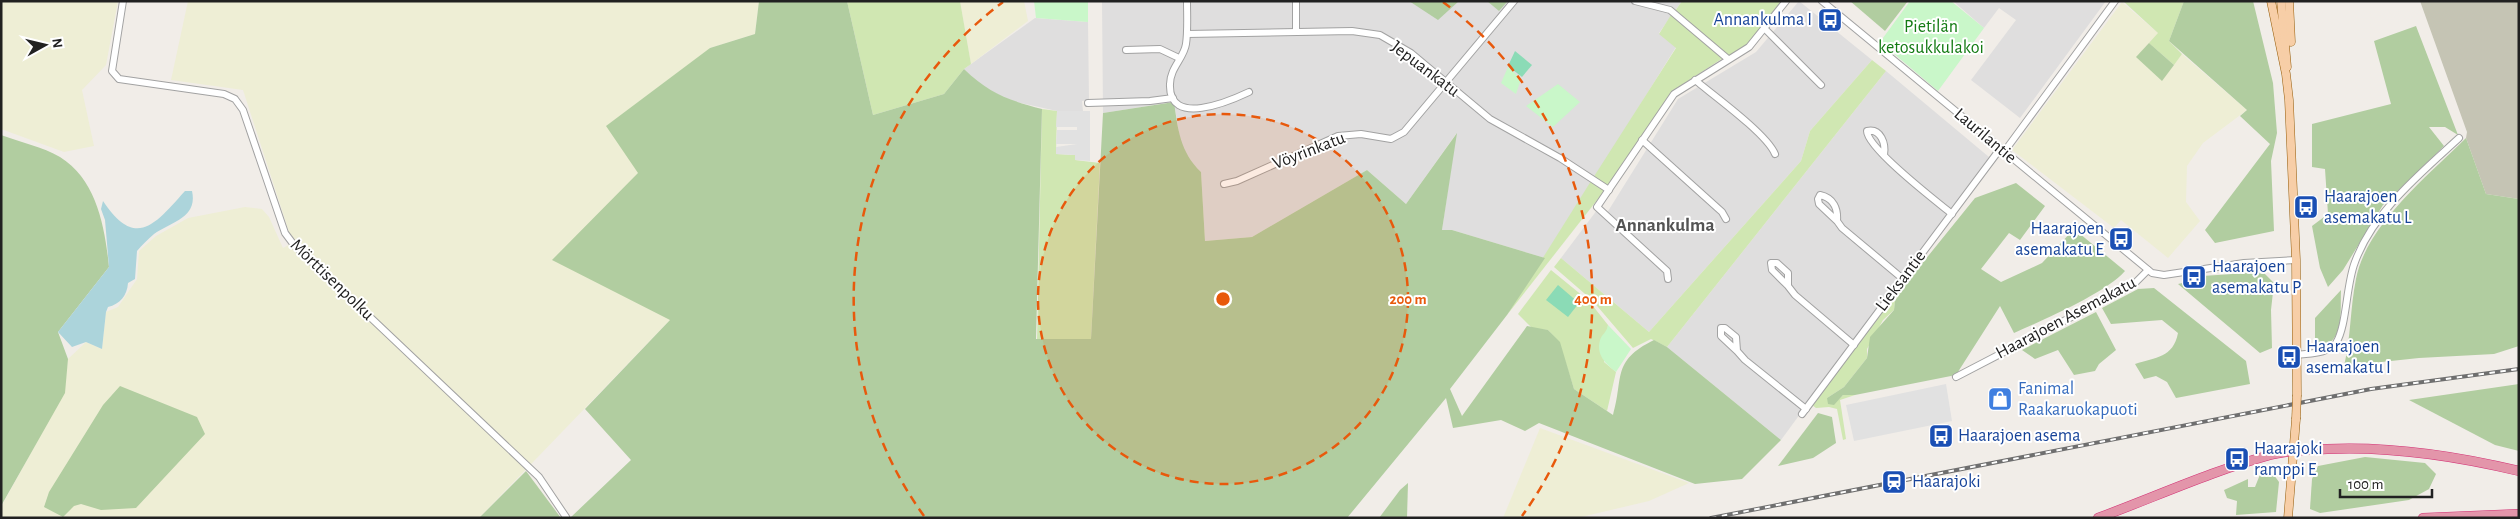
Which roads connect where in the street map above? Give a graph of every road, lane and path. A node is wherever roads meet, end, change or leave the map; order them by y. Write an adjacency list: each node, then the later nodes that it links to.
1 (123, 1): 48 (street, Mörttisenpolku)
2 (1187, 1): 14 (street)
3 (1296, 1): 13 (street)
4 (1514, 1): 21 (street, Vöyrinkatu)
5 (1635, 1): 17 (street)
6 (1786, 1): 12 (street)
7 (1822, 1): 28 (street, Laurilantie)
8 (2115, 1): 28 (street, Lieksantie)
9 (2271, 1): 19 (main road)
10 (2281, 1): 18 (main road)
11 (2289, 1): 18 (main road)
12 (1766, 29): 17 (street); 22 (street)
13 (1296, 32): 14 (street, Jepuankatu); 21 (street, Jepuankatu)
14 (1186, 34): 16 (street)
15 (1126, 50): 16 (street)
16 (1179, 58): 24 (street)
17 (1728, 59): 20 (street)
18 (2288, 59): 19 (main road)
19 (2286, 74): 36 (main road)
20 (1695, 80): 27 (street); 29 (street)
21 (1445, 84): 31 (street, Vöyrinkatu); 32 (street, Jepuankatu)
22 (1820, 85)
23 (1249, 92): 24 (street)
24 (1173, 98): 25 (street)
25 (1088, 103)
26 (2459, 138): 43 (street)
27 (1642, 140): 32 (street); 34 (street)
28 (2002, 150): 33 (street, Lieksantie); 37 (street, Laurilantie)
29 (1775, 154)
30 (1884, 155): 33 (street)
31 (1224, 184)
32 (1608, 190): 38 (street)
33 (1952, 214): 39 (street, Lieksantie)
34 (1726, 219)
35 (1837, 221): 39 (street)
36 (2296, 260): 37 (street, Haarajoen Asemakatu); 43 (main road)
37 (2148, 270): 44 (street, Haarajoen Asemakatu)
38 (1668, 278)
39 (1903, 279): 41 (street, Lieksantie)
40 (1788, 286): 41 (street)
41 (1854, 345): 42 (street, Lieksantie)
42 (1737, 351)
43 (2297, 355): 45 (main road, bridge)
44 (1956, 377)
45 (2295, 450): 46 (highway); 49 (highway); 50 (main road)
46 (2519, 471)
47 (2519, 514): 51 (highway)
48 (566, 517)
49 (2098, 518)
50 (2288, 518)
51 (2423, 518)

